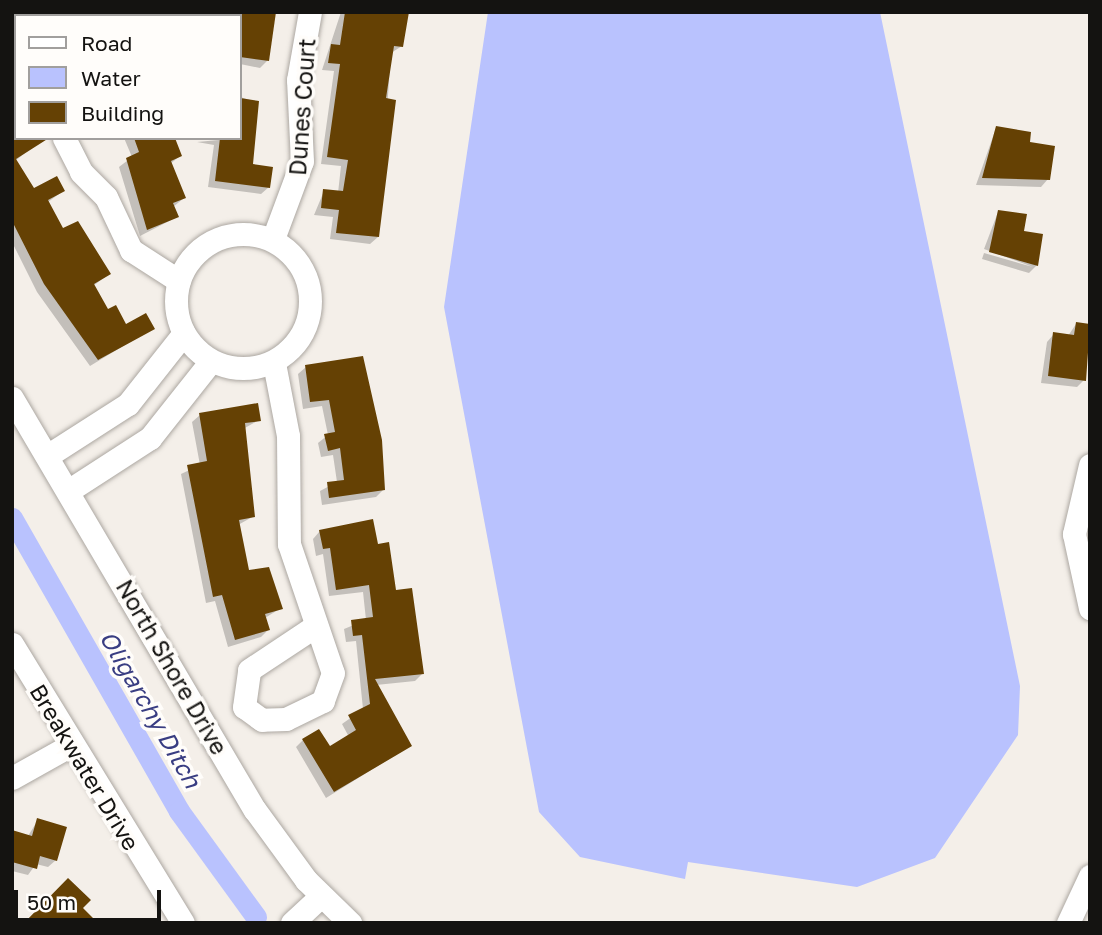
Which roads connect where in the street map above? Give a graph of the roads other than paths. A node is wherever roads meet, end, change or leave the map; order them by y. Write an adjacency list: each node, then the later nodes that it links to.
1 (310, 12): 3 (street, Dunes Court)
2 (65, 140): 4 (street)
3 (273, 239): 4 (street); 7 (street)
4 (179, 281): 5 (street)
5 (184, 333): 6 (street); 9 (street)
6 (211, 361): 7 (street); 11 (street)
7 (274, 363): 13 (street)
8 (12, 398): 9 (street, North Shore Drive)
9 (47, 456): 11 (street, North Shore Drive)
10 (1090, 465): 12 (street)
11 (68, 491): 18 (street, North Shore Drive)
12 (1090, 608)
13 (314, 627)
14 (12, 644): 15 (street, Breakwater Drive)
15 (71, 745): 16 (street); 19 (street, Breakwater Drive)
16 (12, 778)
17 (1090, 876): 22 (street)
18 (320, 897): 20 (street); 21 (street, North Shore Drive)
19 (183, 923)
20 (292, 923)
21 (350, 923)
22 (1068, 923)

